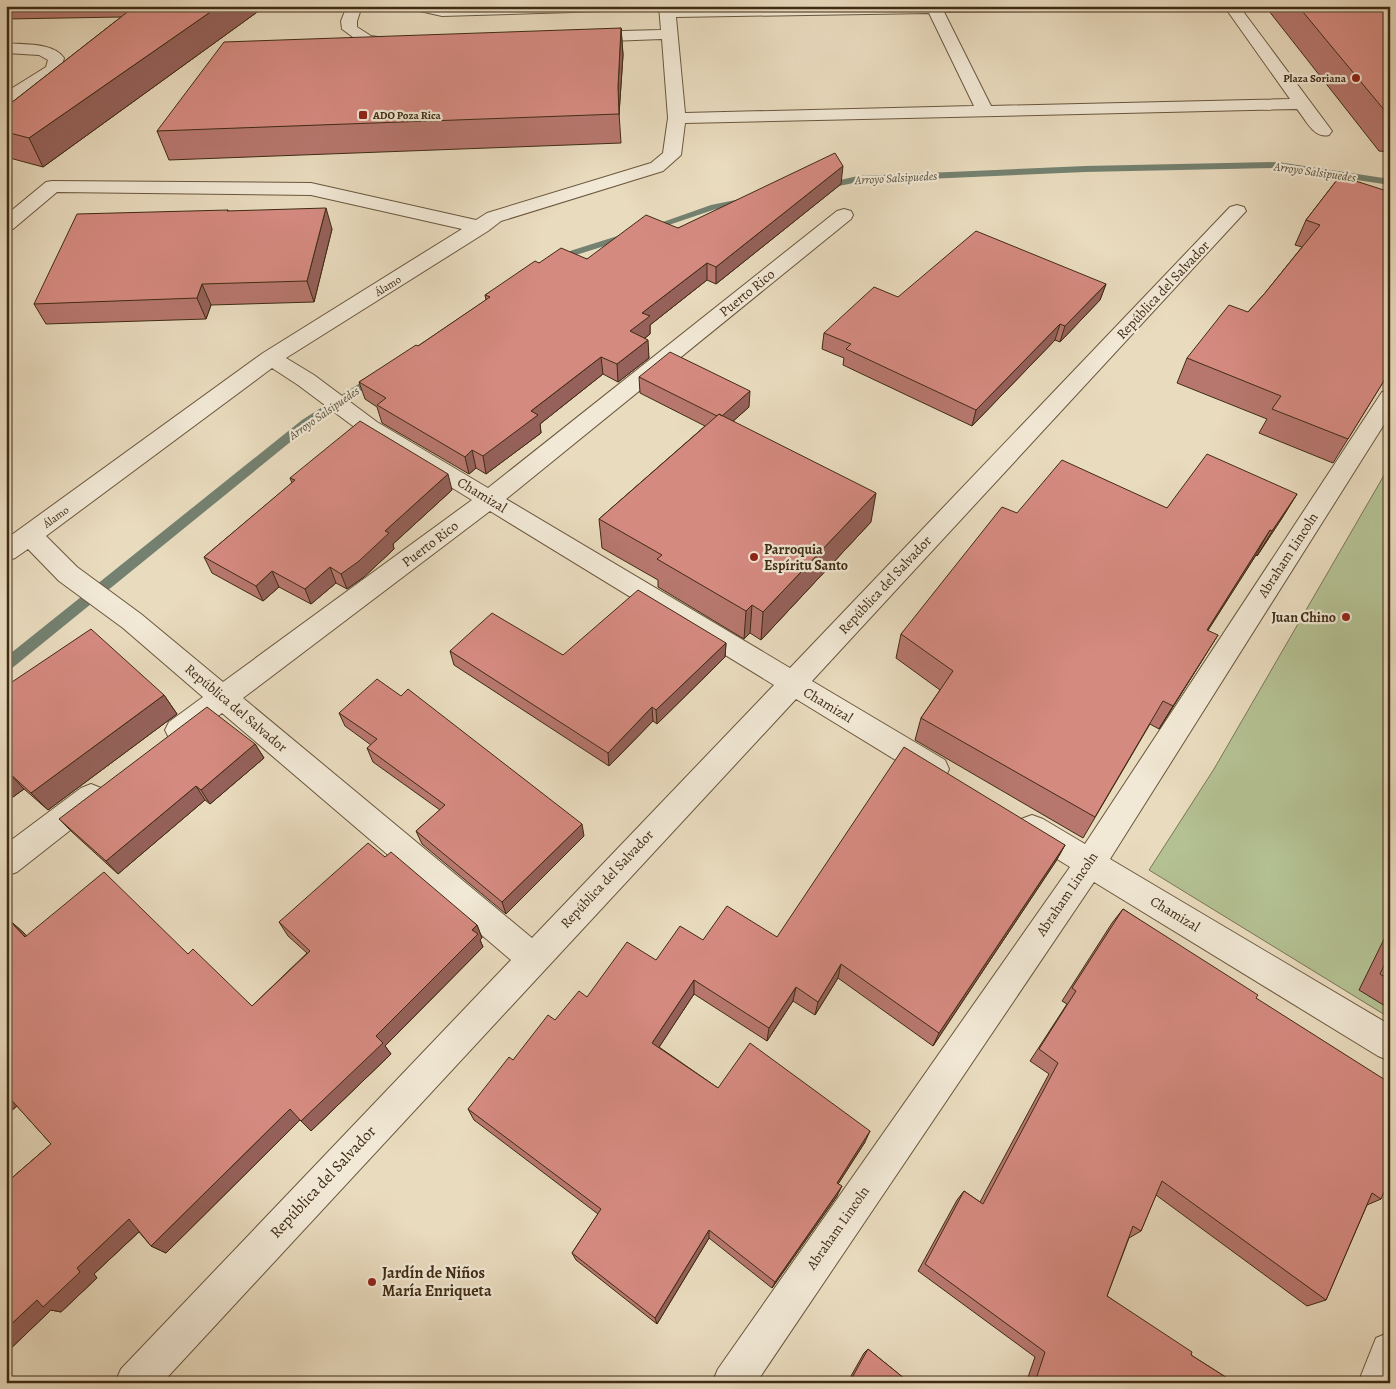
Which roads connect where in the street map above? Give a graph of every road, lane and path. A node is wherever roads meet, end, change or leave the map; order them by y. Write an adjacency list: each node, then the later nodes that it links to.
1 (355, 6): 11 (street)
2 (416, 6): 3 (street)
3 (604, 6)
4 (1043, 6): 6 (street)
5 (1231, 6): 14 (street)
6 (934, 8): 7 (street); 15 (street)
7 (712, 9): 8 (street)
8 (667, 10): 9 (street, Álamo)
9 (669, 34): 10 (street); 16 (street, Álamo)
10 (572, 38)
11 (416, 43)
12 (6, 48): 13 (street)
13 (6, 100)
14 (1302, 104): 15 (street); 17 (street)
15 (985, 111): 16 (street)
16 (677, 118): 21 (street, Álamo)
17 (1323, 131)
18 (1237, 211): 27 (street, República del Salvador)
19 (844, 215): 24 (street, Puerto Rico)
20 (6, 225): 21 (street)
21 (481, 227): 22 (street, Álamo)
22 (271, 358): 24 (street, Chamizal); 25 (street, Álamo)
23 (1390, 397): 34 (street, Abraham Lincoln)
24 (489, 500): 27 (street, Chamizal); 28 (street, Puerto Rico)
25 (30, 536): 26 (street, Álamo); 28 (street, República del Salvador)
26 (6, 552)
27 (793, 683): 30 (street, Chamizal); 35 (street, República del Salvador)
28 (224, 697): 29 (street, Puerto Rico); 35 (street, República del Salvador)
29 (162, 744)
30 (954, 781)
31 (107, 785): 33 (street)
32 (1013, 816): 34 (street, Chamizal)
33 (6, 862)
34 (1090, 862): 36 (street, Chamizal); 39 (street, Abraham Lincoln)
35 (532, 958): 38 (street, República del Salvador)
36 (1390, 1044)
37 (1390, 1352): 40 (street)
38 (135, 1383)
39 (732, 1383)
40 (1378, 1383)

